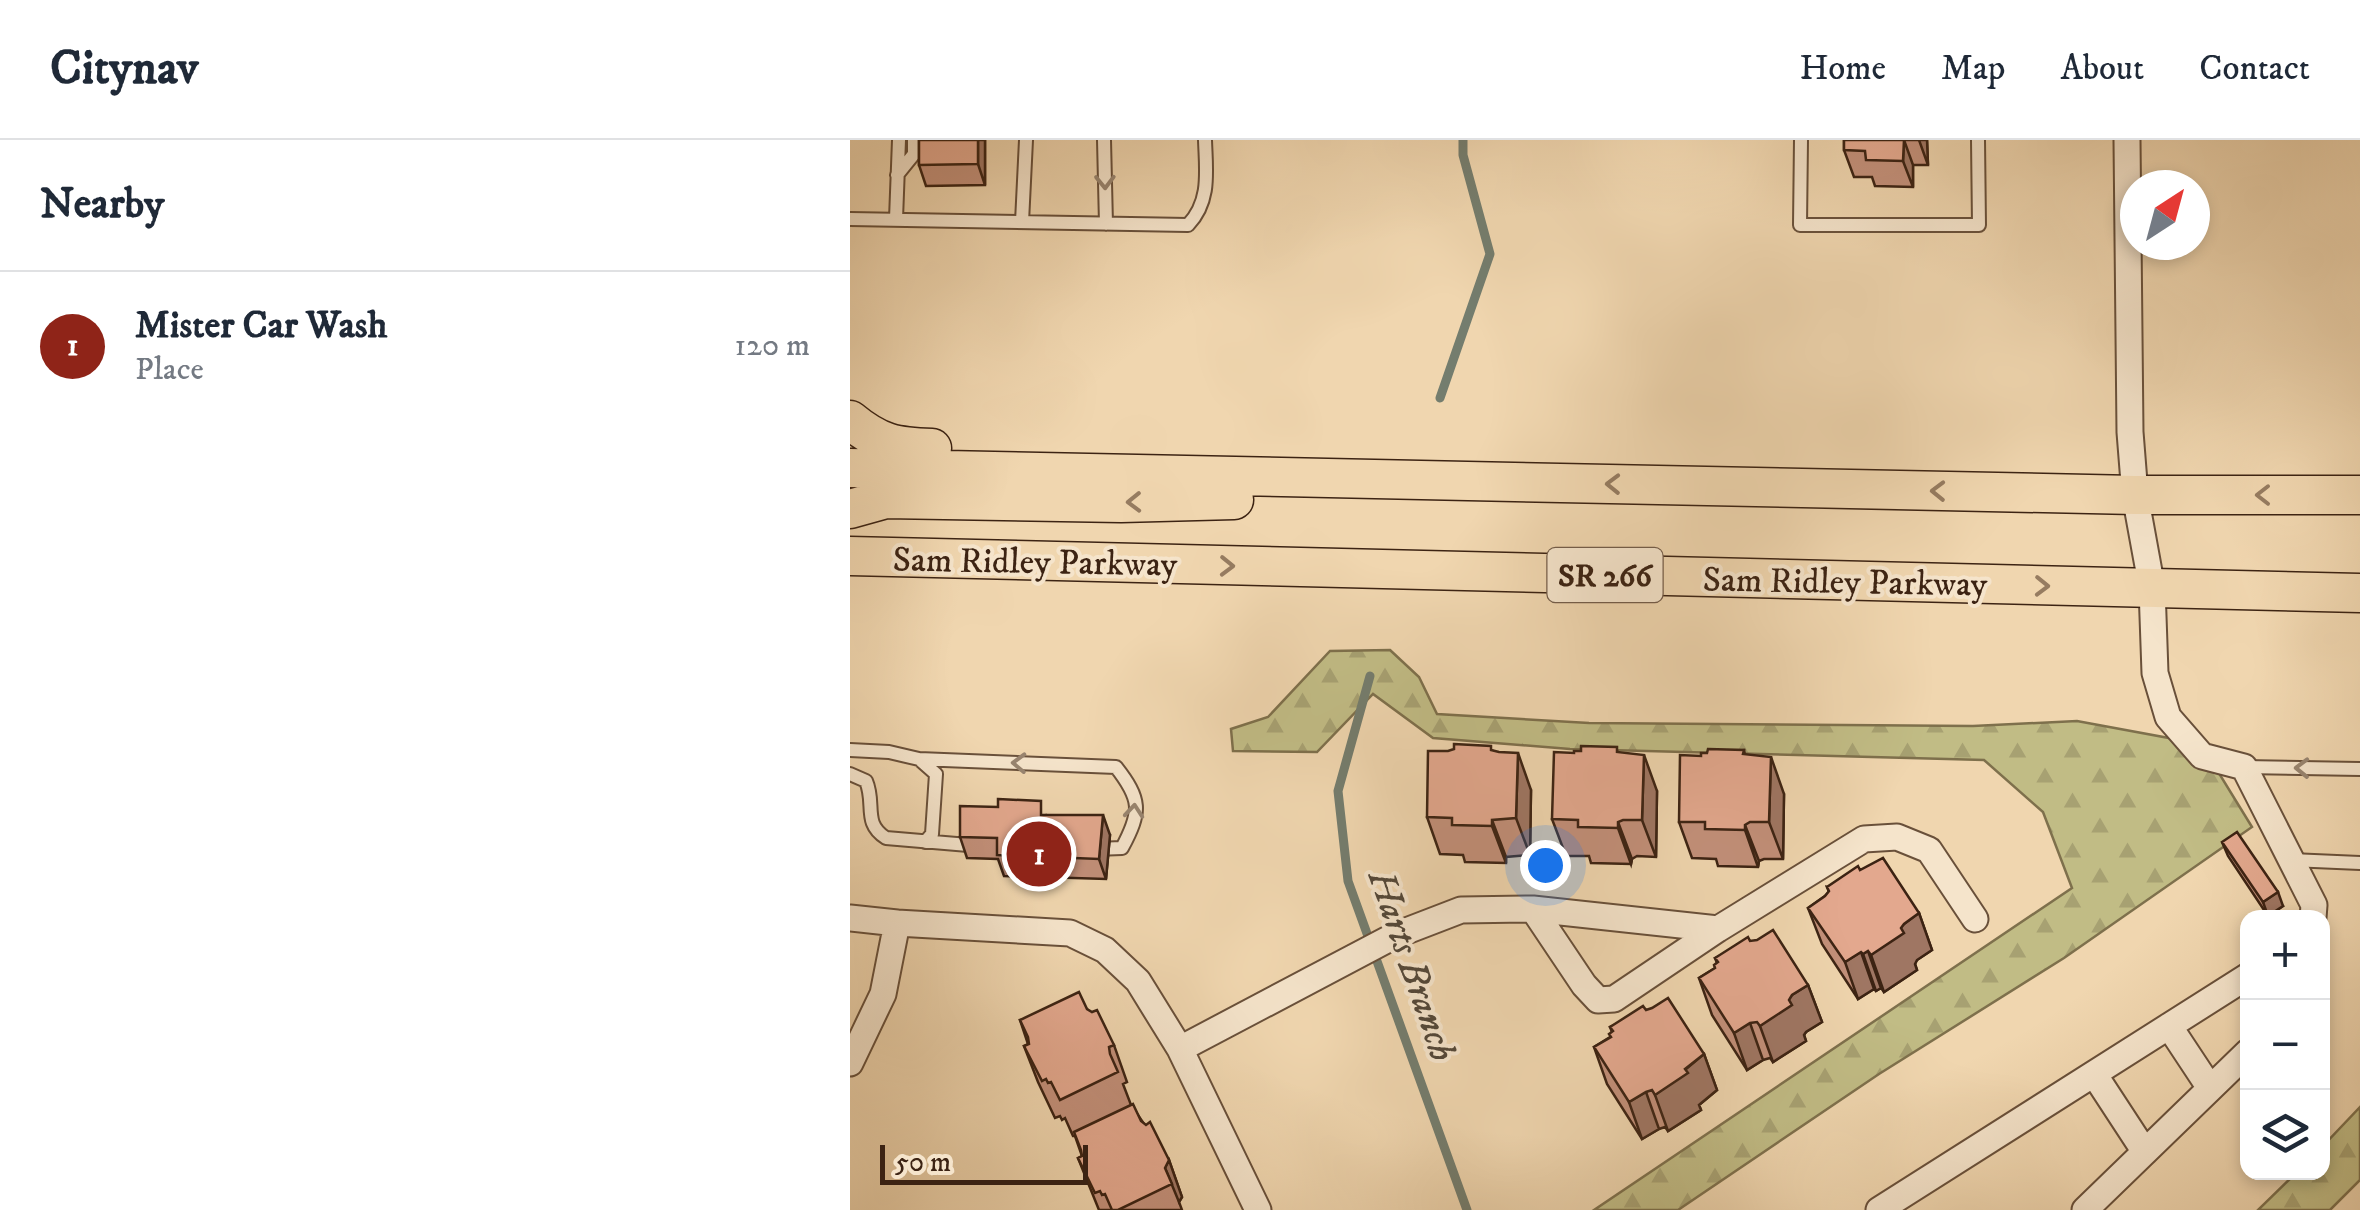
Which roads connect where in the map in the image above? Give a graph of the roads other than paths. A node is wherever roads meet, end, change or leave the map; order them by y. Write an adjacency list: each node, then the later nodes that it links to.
1 (898, 140): 9 (lane)
2 (914, 140): 9 (lane)
3 (1026, 140): 12 (lane)
4 (1104, 140): 13 (lane, one-way to 13)
5 (1205, 140): 13 (lane)
6 (1801, 140): 7 (lane)
7 (1978, 140)
8 (2127, 140): 18 (street)
9 (898, 175): 11 (lane)
10 (850, 219): 11 (lane)
11 (896, 219): 12 (lane)
12 (1022, 222): 13 (lane)
13 (1106, 224)
14 (850, 420): 16 (main road)
15 (850, 468): 16 (main road)
16 (1296, 477): 18 (main road, one-way to 16); 19 (main road, one-way to 19)
17 (2360, 495): 18 (main road, one-way to 18)
18 (2135, 496): 23 (street)
19 (850, 509)
20 (850, 556): 21 (main road, Sam Ridley Parkway / SR 266)
21 (888, 557): 22 (main road); 23 (main road, Sam Ridley Parkway / SR 266, one-way to 23)
22 (850, 576)
23 (2152, 588): 24 (main road, Sam Ridley Parkway / SR 266); 27 (street)
24 (2360, 593)
25 (850, 750): 26 (lane)
26 (919, 759): 30 (lane); 32 (lane, one-way to 26)
27 (2244, 767): 28 (lane, one-way to 27); 33 (street)
28 (2360, 769)
29 (850, 774): 30 (lane)
30 (925, 842): 31 (lane)
31 (1003, 846)
32 (1074, 848)
33 (2291, 860): 34 (lane); 36 (street)
34 (2360, 863)
35 (1533, 909): 40 (street); 40 (street); 43 (street)
36 (2314, 910)
37 (850, 918): 39 (street)
38 (1975, 919): 40 (street)
39 (897, 923): 43 (street); 45 (street)
40 (1718, 929)
41 (2240, 981): 42 (street)
42 (2169, 1026): 46 (street); 47 (street)
43 (1180, 1049): 49 (street)
44 (2240, 1060): 47 (street)
45 (850, 1063)
46 (2094, 1074): 48 (street); 50 (street)
47 (2210, 1088): 48 (street)
48 (2145, 1152): 51 (street)
49 (1258, 1210)
50 (1880, 1210)
51 (2084, 1210)

